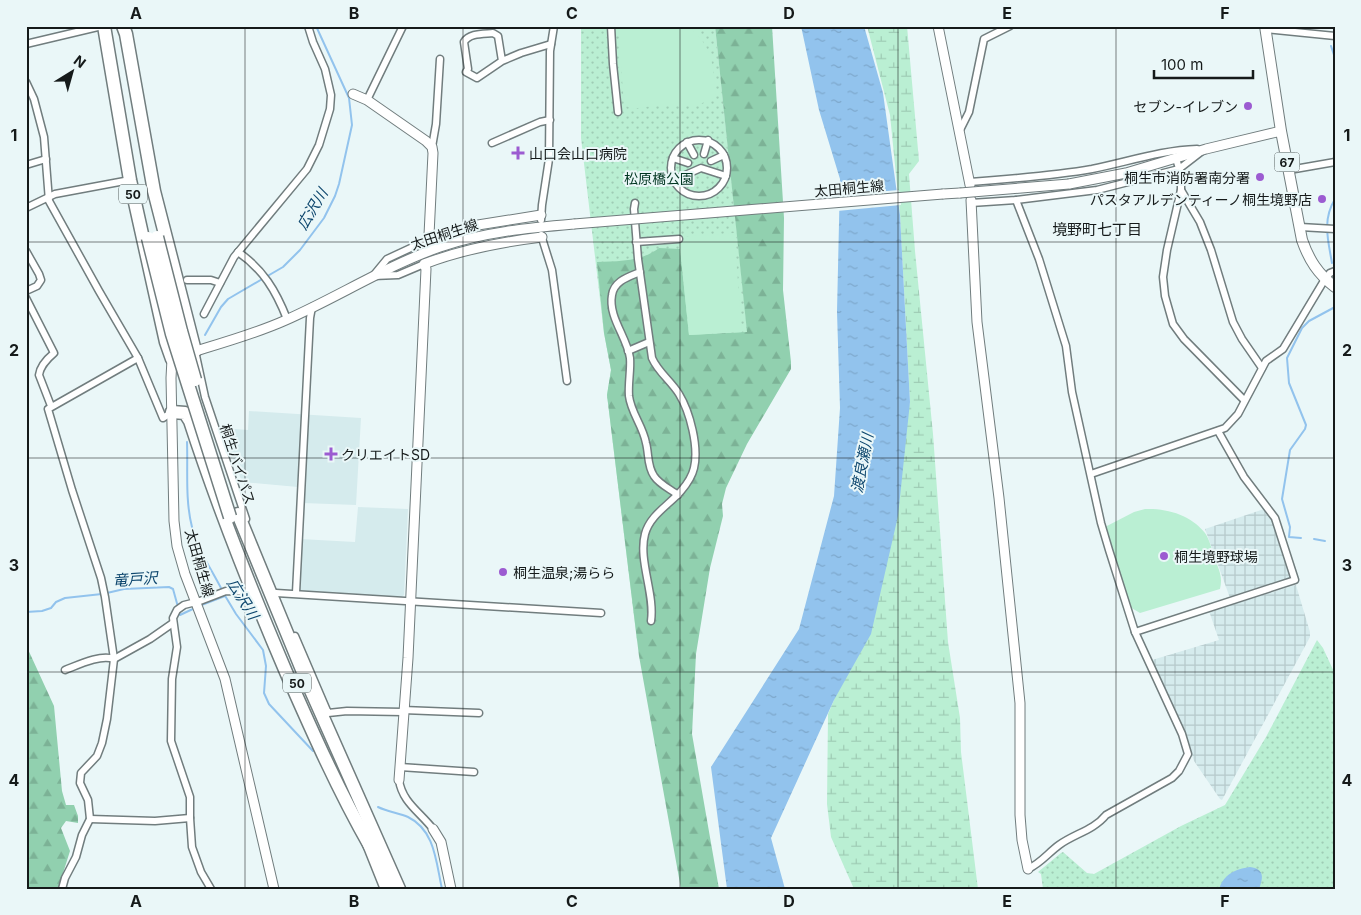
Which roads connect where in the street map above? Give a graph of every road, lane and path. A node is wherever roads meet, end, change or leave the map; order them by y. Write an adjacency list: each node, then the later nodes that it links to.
1 (103, 26): 12 (street); 41 (highway, 50)
2 (111, 26): 54 (highway, 桐生バイパス / 50)
3 (122, 26): 54 (highway, 桐生バイパス / 50); 74 (highway, 50)
4 (308, 26): 59 (street)
5 (403, 26): 18 (street)
6 (554, 26): 13 (street)
7 (611, 26): 19 (street)
8 (938, 26): 21 (street)
9 (1010, 26): 21 (street)
10 (1265, 28): 11 (street); 22 (main road, 67)
11 (1335, 36)
12 (26, 44)
13 (551, 44): 15 (street); 20 (street)
14 (440, 59): 26 (street)
15 (502, 61): 15 (street)
16 (26, 82): 33 (street)
17 (353, 94): 18 (street)
18 (366, 100): 26 (street)
19 (618, 112)
20 (550, 120): 25 (street); 50 (street)
21 (960, 130): 43 (street)
22 (1281, 131): 27 (street, 太田桐生線); 39 (main road, 67)
23 (708, 140): 24 (street); 28 (street); 31 (street)
24 (687, 142): 30 (street); 32 (street)
25 (492, 143)
26 (432, 147): 55 (street)
27 (1206, 149): 29 (street, 太田桐生線); 38 (street)
28 (704, 154)
29 (1174, 154): 38 (street); 43 (street); 63 (street, 太田桐生線, bridge)
30 (694, 155)
31 (724, 155): 34 (street); 40 (street)
32 (673, 158): 36 (street); 42 (street)
33 (46, 159): 37 (street); 45 (street)
34 (712, 161)
35 (1335, 162): 39 (street)
36 (688, 163)
37 (26, 165)
38 (1179, 169): 44 (street); 46 (street)
39 (1289, 170): 51 (main road, 67)
40 (726, 176): 42 (street); 42 (street)
41 (130, 180): 45 (street); 77 (highway, 50)
42 (674, 180)
43 (970, 183)
44 (1181, 190): 78 (street); 80 (street)
45 (48, 196): 49 (street); 76 (street)
46 (1016, 200): 47 (street); 84 (street)
47 (971, 202): 109 (street)
48 (635, 203): 57 (street)
49 (26, 208)
50 (541, 217): 55 (street)
51 (1300, 227): 52 (street); 65 (main road, 67)
52 (1335, 229)
53 (541, 236): 60 (street); 79 (street)
54 (153, 238): 86 (highway, 桐生バイパス / 50, bridge)
55 (430, 239): 63 (street)
56 (679, 239): 57 (street)
57 (636, 242): 62 (street)
58 (26, 251): 68 (street)
59 (238, 252): 66 (street); 72 (street)
60 (424, 264): 63 (street); 90 (street)
61 (1335, 271): 65 (street)
62 (640, 272): 73 (street); 75 (street)
63 (373, 276): 70 (street, 太田桐生線)
64 (187, 280): 66 (street)
65 (1325, 280): 67 (main road, 67); 78 (street)
66 (220, 283): 71 (street)
67 (1335, 287)
68 (26, 291)
69 (26, 298): 81 (street)
70 (312, 307): 72 (street, 太田桐生線); 89 (street)
71 (204, 314)
72 (287, 319): 74 (street, 太田桐生線)
73 (650, 342): 75 (street); 85 (street)
74 (194, 351): 77 (street, 太田桐生線); 88 (street)
75 (628, 351): 85 (street)
76 (138, 358): 81 (street); 82 (street)
77 (172, 359): 82 (street, 太田桐生線)
78 (1262, 368): 80 (street)
79 (567, 381)
80 (1244, 400): 83 (street)
81 (51, 406): 96 (street)
82 (172, 412): 87 (highway, 50); 91 (street, 太田桐生線)
83 (1218, 431): 84 (street); 95 (street)
84 (1091, 474): 95 (street)
85 (678, 495): 93 (street)
86 (234, 516): 104 (highway, 桐生バイパス / 50); 108 (highway, 桐生バイパス / 50)
87 (254, 592): 91 (street); 108 (highway, 50)
88 (276, 593): 89 (street); 99 (street)
89 (296, 593): 90 (street)
90 (411, 600): 92 (street); 98 (street)
91 (196, 602): 94 (street); 112 (street, 太田桐生線)
92 (601, 613)
93 (651, 622)
94 (173, 623): 96 (street); 105 (street)
95 (1135, 632): 109 (street)
96 (114, 659): 97 (street); 106 (street)
97 (65, 670)
98 (403, 711): 99 (street); 100 (street); 101 (street)
99 (328, 713): 104 (highway, 50)
100 (479, 713)
101 (400, 767): 102 (street); 103 (street)
102 (474, 772)
103 (398, 780): 107 (street)
104 (365, 811): 114 (highway, 桐生バイパス / 50)
105 (190, 818): 106 (street); 111 (street)
106 (90, 819): 110 (street)
107 (433, 828): 115 (street)
108 (370, 846): 113 (highway, 桐生バイパス / 50)
109 (1028, 869)
110 (62, 889)
111 (211, 889)
112 (274, 889)
113 (388, 889)
114 (399, 889)
115 (451, 889)

